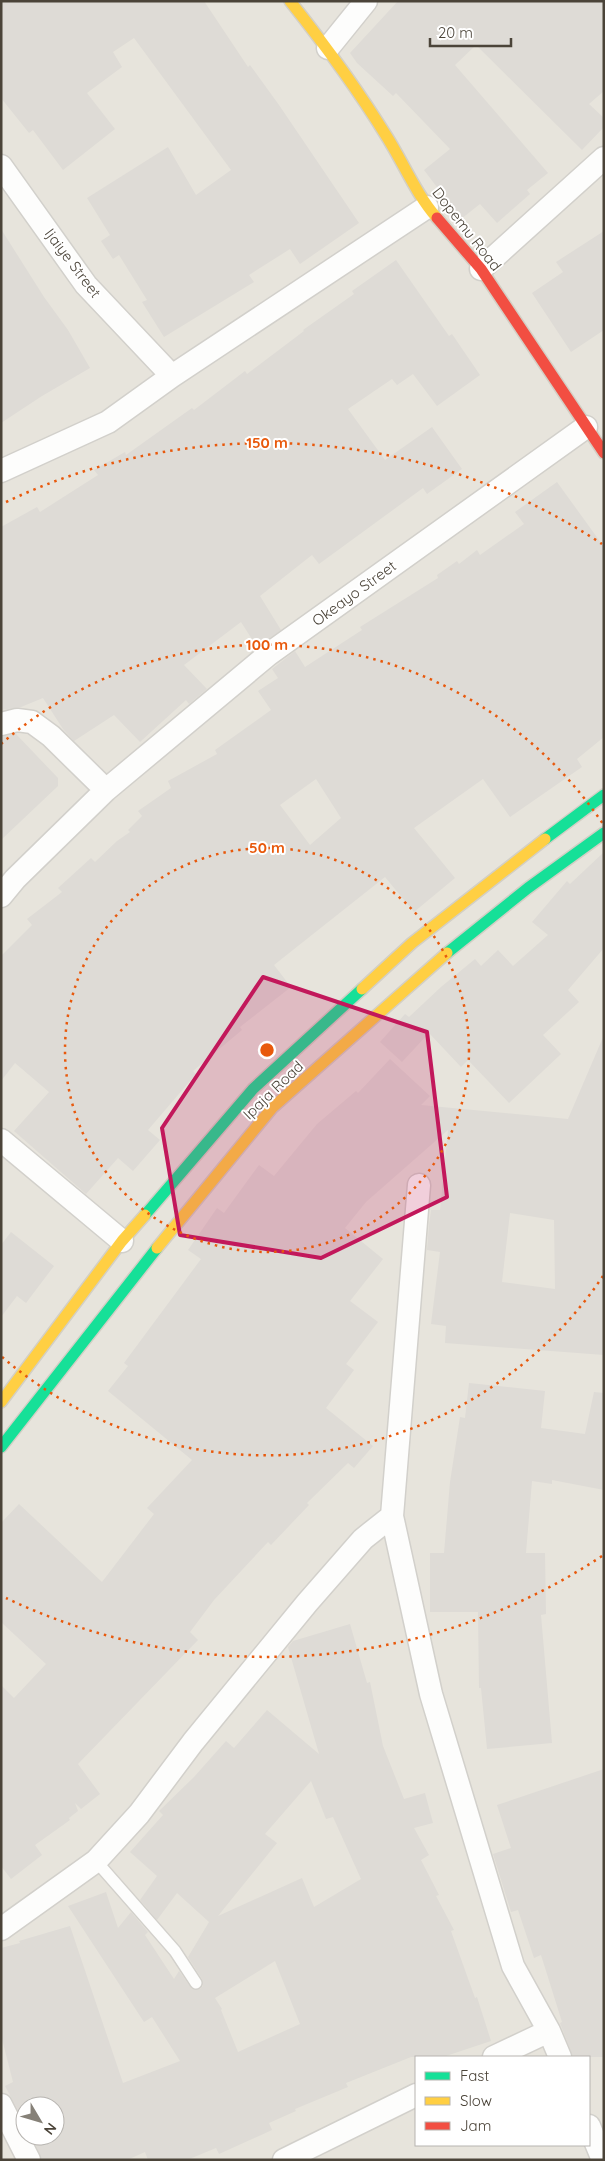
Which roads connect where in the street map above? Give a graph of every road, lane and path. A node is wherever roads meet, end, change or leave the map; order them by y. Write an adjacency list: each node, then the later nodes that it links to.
1 (290, 1): 3 (main road, Dopemu Road)
2 (366, 1): 3 (street)
3 (328, 48): 6 (main road, Dopemu Road)
4 (604, 158): 7 (street)
5 (1, 166): 8 (street, Ijaiye Street)
6 (427, 207): 7 (main road, Dopemu Road); 8 (street)
7 (481, 268): 9 (main road, Dopemu Road)
8 (172, 376): 11 (street)
9 (586, 427): 10 (main road, Dopemu Road); 13 (street, Okeayo Street)
10 (604, 452)
11 (1, 472)
12 (1, 724): 13 (street)
13 (106, 790): 16 (street, Okeayo Street)
14 (604, 795): 19 (main road, Ipaja Road)
15 (604, 833): 21 (main road, Ipaja Road)
16 (1, 896)
17 (1, 1140): 19 (street)
18 (419, 1185): 22 (street)
19 (122, 1241): 20 (main road, Ipaja Road)
20 (1, 1402)
21 (1, 1447)
22 (392, 1516): 23 (street); 26 (street)
23 (96, 1861): 24 (street); 25 (lane)
24 (1, 1929)
25 (196, 1982)
26 (549, 2031): 27 (street); 28 (street)
27 (496, 2056)
28 (560, 2056)
29 (415, 2095): 33 (street)
30 (1, 2105): 32 (street)
31 (590, 2128): 34 (street)
32 (28, 2160)
33 (284, 2160)
34 (603, 2160)

